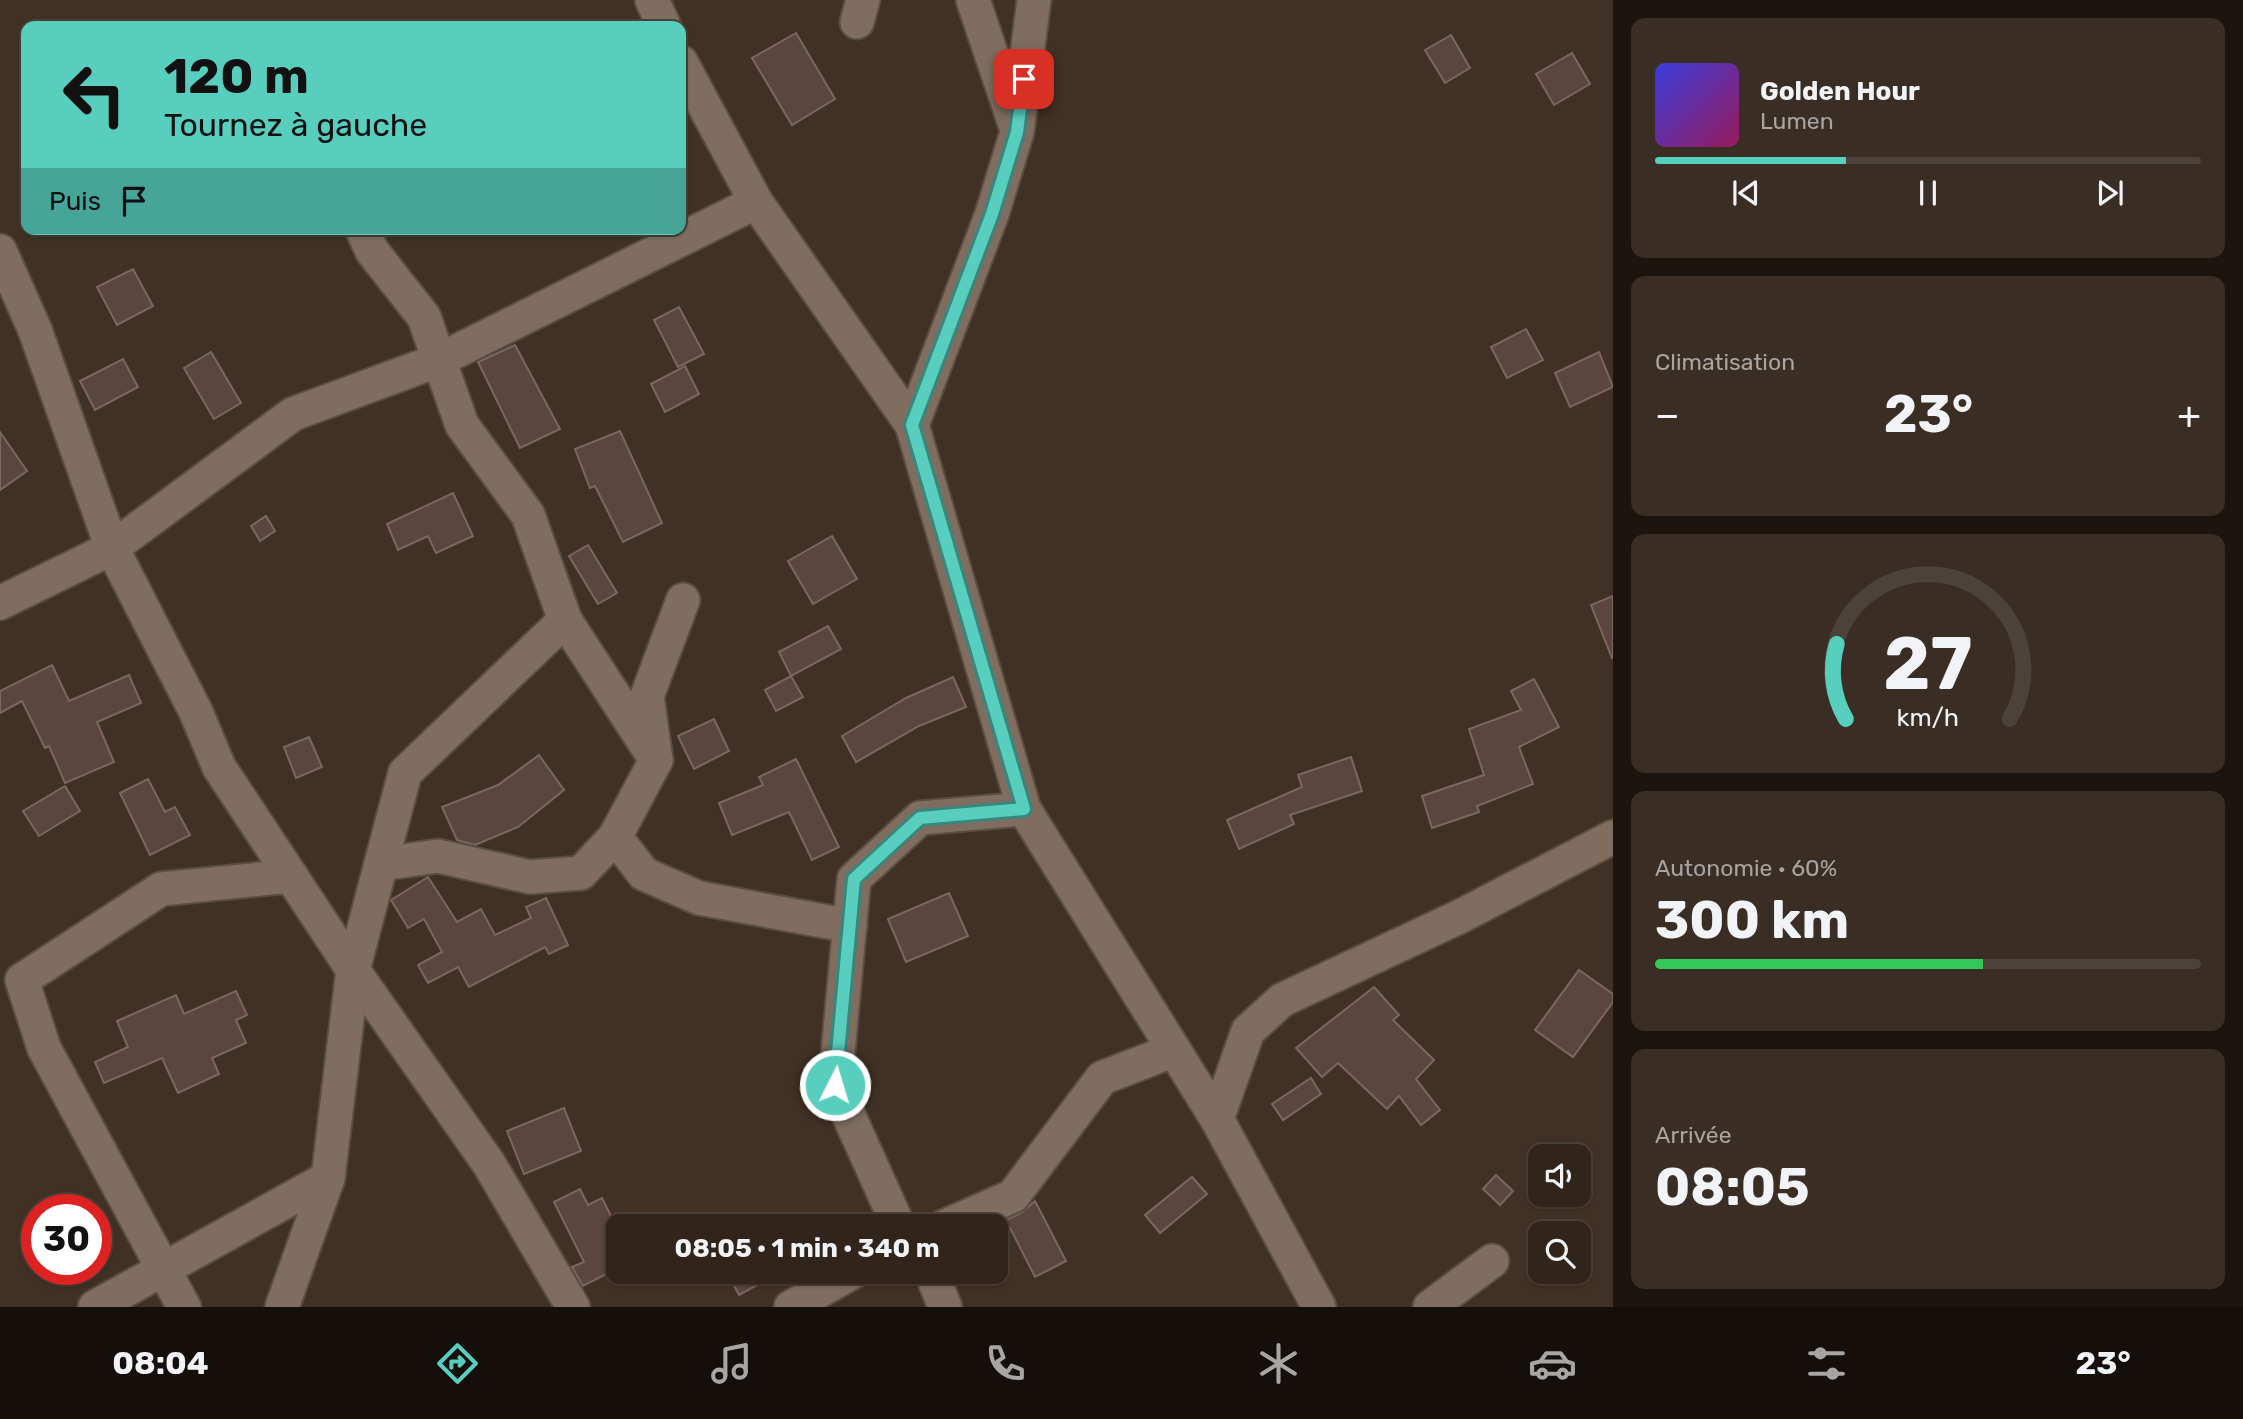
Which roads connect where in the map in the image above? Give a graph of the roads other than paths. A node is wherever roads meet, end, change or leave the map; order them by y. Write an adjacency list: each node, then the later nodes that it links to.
1 (652, 0): 4 (street)
2 (972, 0): 6 (street)
3 (1034, 0): 6 (street)
4 (662, 21)
5 (686, 71): 7 (street)
6 (1017, 132): 11 (street)
7 (757, 202): 10 (street); 11 (street)
8 (365, 235): 10 (street)
9 (0, 251): 12 (street)
10 (439, 360): 12 (street); 15 (street)
11 (912, 425): 17 (street)
12 (112, 548): 14 (street); 21 (street)
13 (682, 600): 16 (street)
14 (0, 603)
15 (565, 620): 16 (street); 20 (street)
16 (656, 760): 18 (street)
17 (1024, 809): 22 (street); 24 (street)
18 (615, 837): 20 (street); 22 (street)
19 (1613, 837): 25 (street)
20 (381, 864): 23 (street)
21 (291, 876): 23 (street); 30 (street)
22 (850, 926): 27 (street)
23 (353, 970): 26 (street); 36 (street)
24 (1174, 1050): 25 (street); 28 (street)
25 (1217, 1119): 39 (street)
26 (328, 1178): 30 (street); 35 (street)
27 (893, 1214)
28 (972, 1214)
29 (1492, 1261): 40 (street)
30 (163, 1268): 33 (street); 34 (street)
31 (832, 1284): 37 (street)
32 (936, 1284): 38 (street)
33 (95, 1307)
34 (184, 1307)
35 (282, 1307)
36 (573, 1307)
37 (791, 1307)
38 (945, 1307)
39 (1320, 1307)
40 (1430, 1307)

